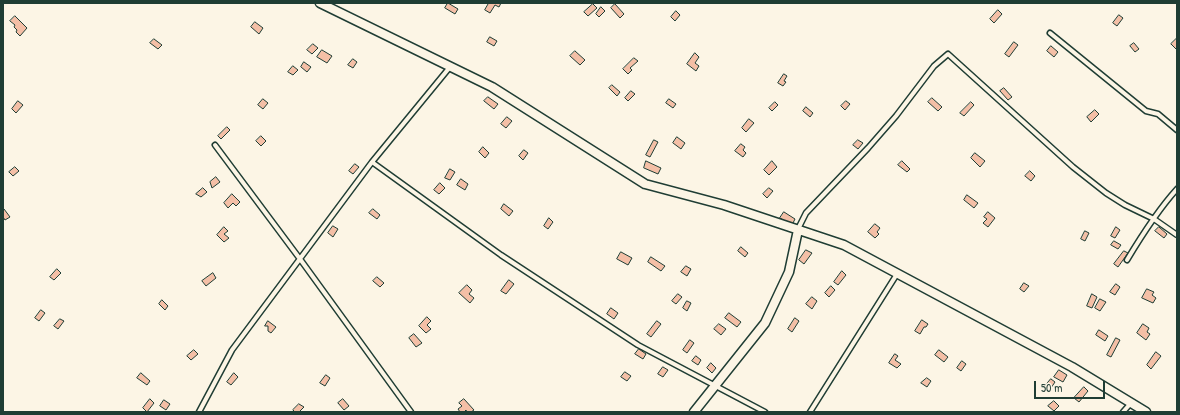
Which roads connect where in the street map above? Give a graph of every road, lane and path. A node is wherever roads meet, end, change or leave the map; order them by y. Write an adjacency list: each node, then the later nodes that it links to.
1 (320, 3): 3 (street)
2 (1050, 33): 4 (lane)
3 (450, 66): 6 (lane); 9 (street)
4 (1177, 130)
5 (215, 144): 11 (lane)
6 (372, 162): 11 (lane); 14 (lane)
7 (1177, 189): 8 (lane)
8 (1154, 218): 9 (lane); 10 (lane); 12 (lane)
9 (798, 230): 13 (street); 14 (street)
10 (1177, 235)
11 (300, 259): 16 (lane); 17 (lane)
12 (1127, 260)
13 (898, 274): 15 (street); 20 (lane)
14 (715, 386): 18 (street); 19 (lane)
15 (1132, 403): 21 (lane); 22 (street)
16 (199, 412)
17 (411, 412)
18 (694, 412)
19 (765, 412)
20 (810, 412)
21 (1123, 412)
22 (1146, 412)

